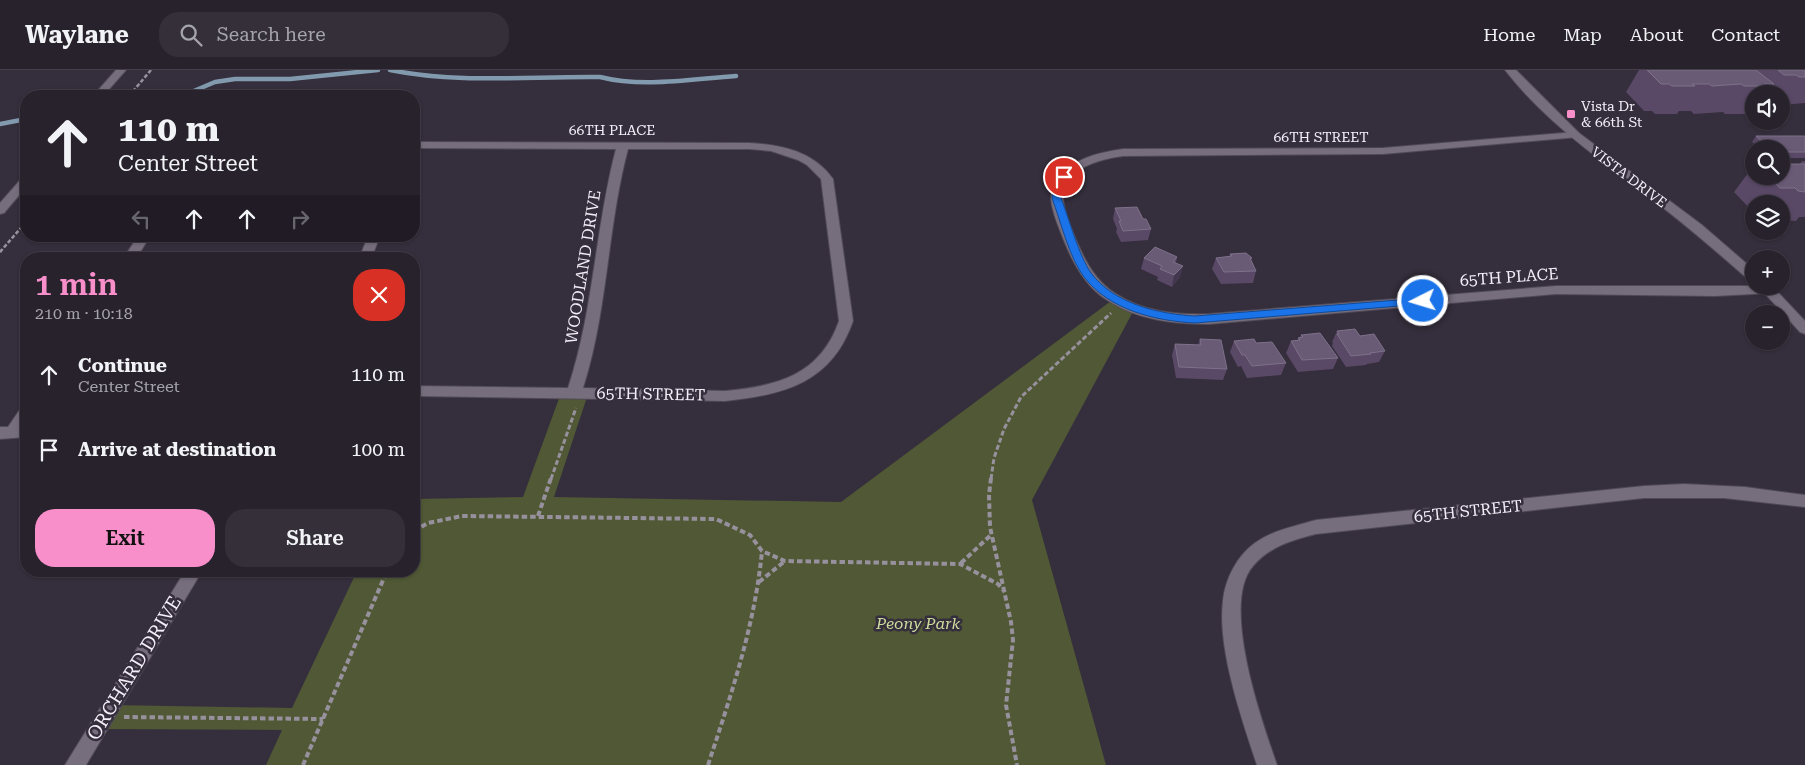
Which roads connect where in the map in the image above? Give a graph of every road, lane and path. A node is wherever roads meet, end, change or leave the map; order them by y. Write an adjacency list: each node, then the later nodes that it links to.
1 (121, 70): 4 (street)
2 (150, 70): 5 (path)
3 (1510, 70): 6 (street, VISTA DRIVE)
4 (103, 90)
5 (134, 90)
6 (1575, 135): 10 (street, 66TH STREET); 15 (street, VISTA DRIVE)
7 (623, 145): 8 (street, 66TH PLACE); 9 (street, 66TH PLACE); 21 (street, WOODLAND DRIVE)
8 (420, 146)
9 (807, 160): 21 (street, 65TH STREET)
10 (1070, 171): 18 (street, 65TH PLACE)
11 (20, 187): 12 (street)
12 (0, 210)
13 (20, 229): 14 (path)
14 (0, 252)
15 (1745, 269)
16 (1745, 290): 18 (street, 65TH PLACE)
17 (1773, 295): 19 (street)
18 (1122, 302): 27 (path)
19 (1805, 329)
20 (420, 391): 21 (street, 65TH STREET)
21 (578, 393): 25 (path)
22 (20, 421): 23 (street)
23 (13, 432)
24 (1805, 501): 41 (street, 65TH STREET)
25 (538, 516): 26 (path); 28 (path)
26 (420, 528)
27 (992, 534): 30 (path); 34 (path)
28 (762, 551): 29 (path); 33 (path)
29 (785, 561): 30 (path); 33 (path)
30 (960, 564): 34 (path)
31 (190, 577): 35 (street, ORCHARD DRIVE)
32 (384, 577): 36 (path)
33 (759, 583): 39 (path)
34 (1005, 592): 40 (path)
35 (104, 717): 36 (path); 37 (street, ORCHARD DRIVE)
36 (323, 719): 38 (path)
37 (75, 765)
38 (303, 765)
39 (708, 765)
40 (1017, 765)
41 (1267, 765)

